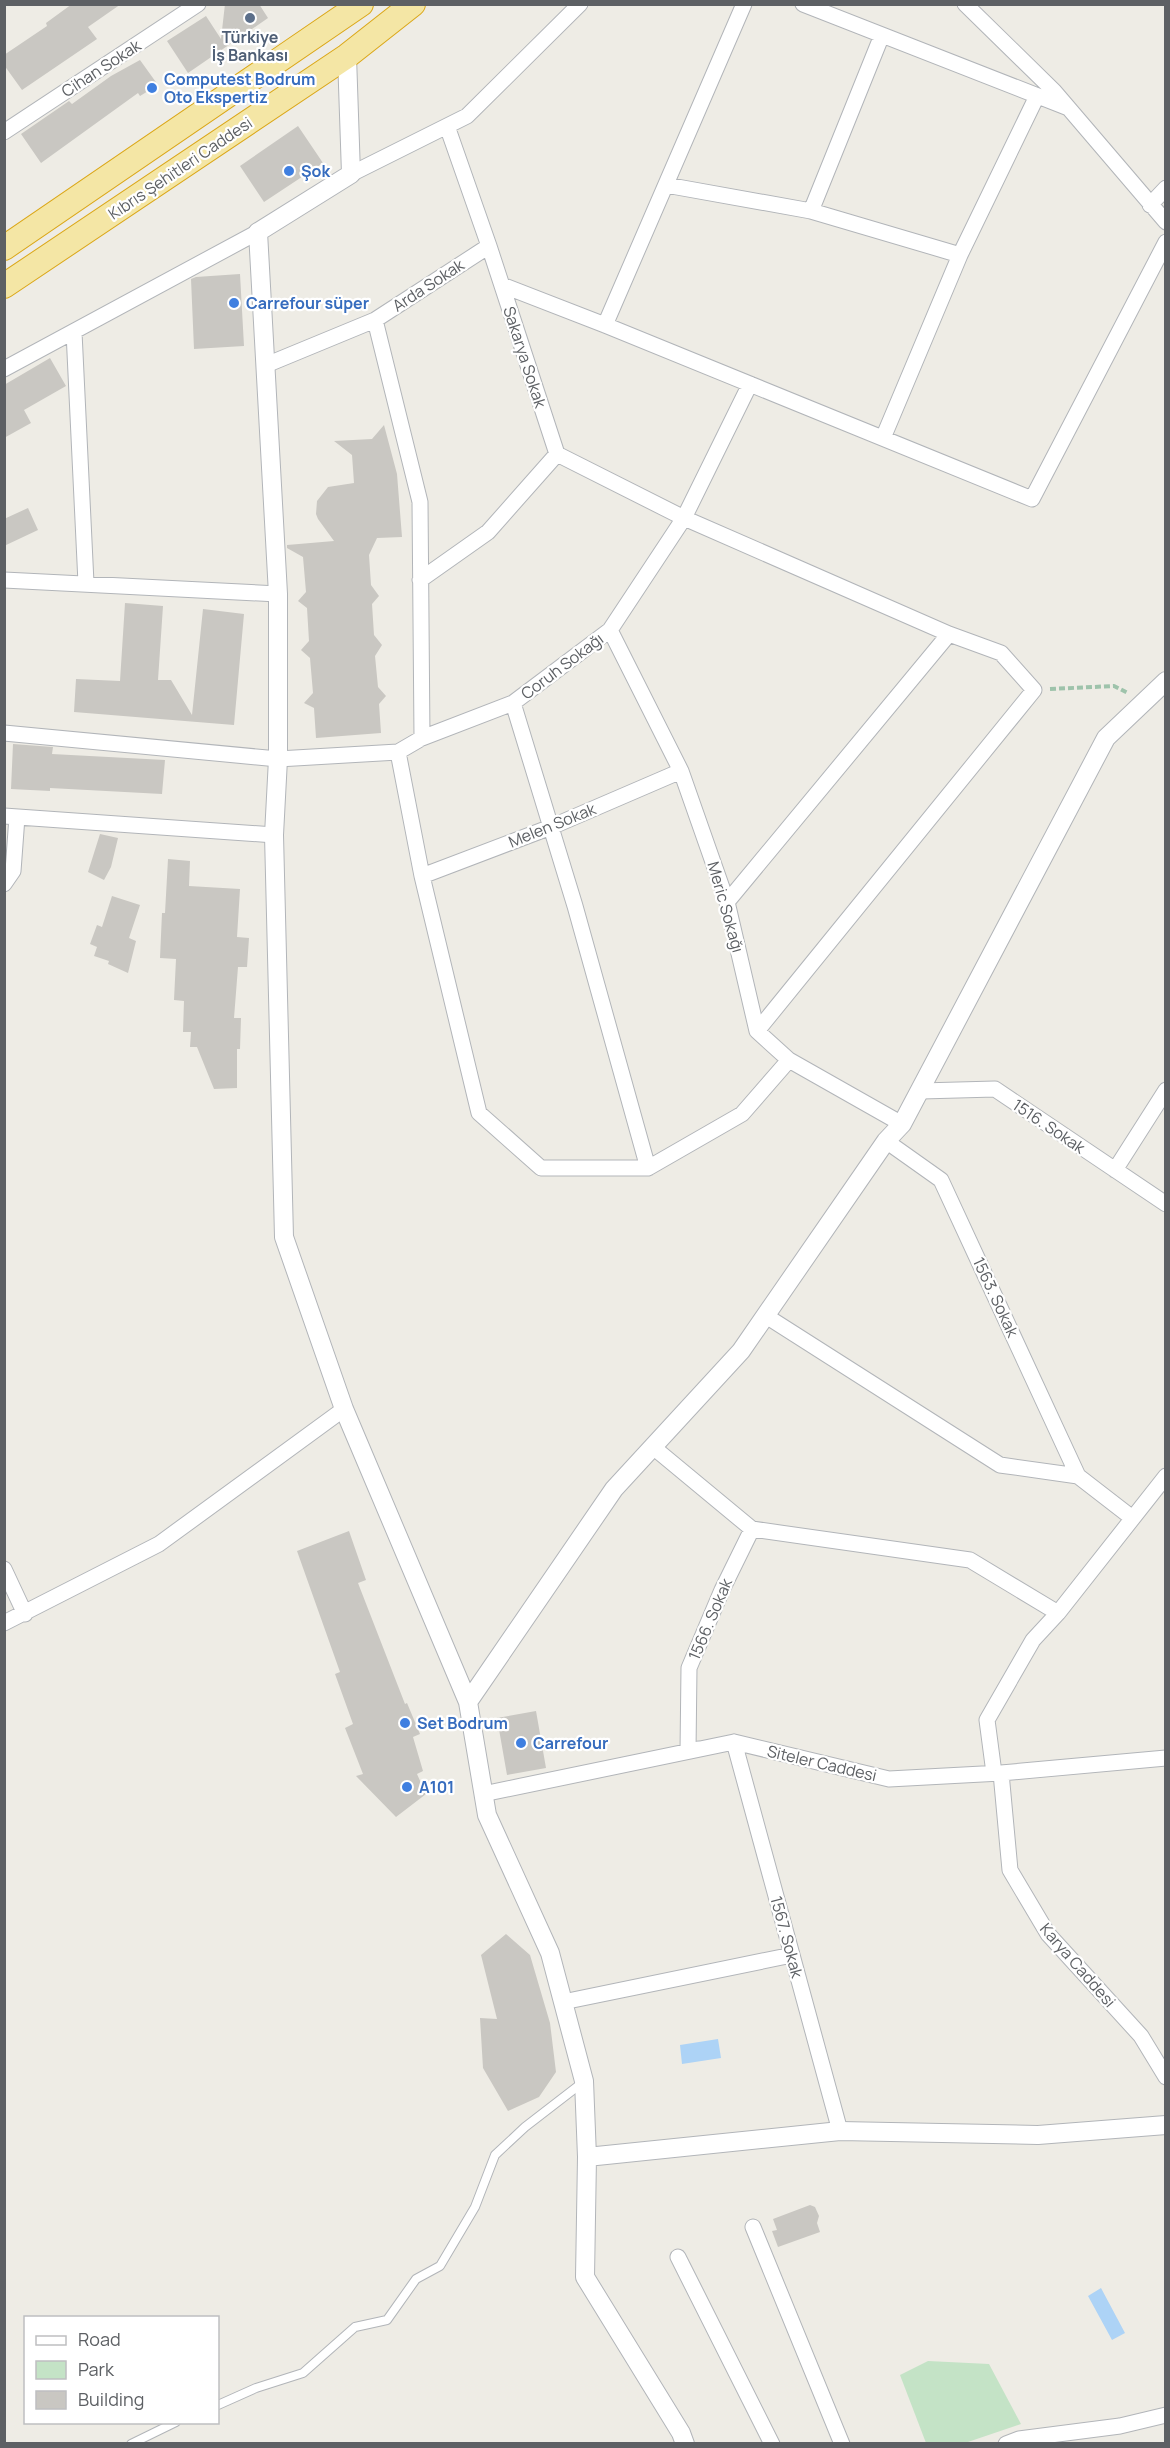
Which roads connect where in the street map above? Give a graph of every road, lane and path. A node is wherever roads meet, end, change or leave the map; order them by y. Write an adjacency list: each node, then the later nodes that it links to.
1 (198, 4): 13 (street, Cihan Sokak)
2 (361, 4): 23 (highway, Kıbrıs Şehitleri Caddesi)
3 (413, 4): 9 (highway, Kıbrıs Şehitleri Caddesi)
4 (580, 4): 12 (street)
5 (744, 4): 15 (street)
6 (803, 4): 8 (street)
7 (965, 4): 11 (street)
8 (882, 35): 10 (street); 18 (street)
9 (347, 56): 14 (street); 26 (highway, Kıbrıs Şehitleri Caddesi)
10 (1037, 96): 11 (street); 24 (street)
11 (1068, 108): 17 (street)
12 (447, 126): 14 (street); 22 (street, Sakarya Sokak)
13 (4, 132)
14 (351, 174): 20 (street)
15 (666, 185): 18 (street); 28 (street)
16 (1166, 188): 17 (street)
17 (1150, 205): 19 (street)
18 (811, 211): 24 (street)
19 (1166, 222)
20 (258, 232): 29 (street); 30 (street)
21 (1166, 242): 33 (street)
22 (489, 246): 25 (street, Sakarya Sokak); 27 (street, Arda Sokak)
23 (4, 248)
24 (960, 255): 33 (street)
25 (502, 285): 28 (street); 34 (street, Sakarya Sokak)
26 (4, 286)
27 (375, 320): 30 (street, Arda Sokak); 37 (street)
28 (605, 325): 32 (street)
29 (74, 332): 31 (street); 38 (street)
30 (266, 365): 39 (street)
31 (4, 369)
32 (750, 384): 33 (street); 35 (street, Coruh Sokağı)
33 (883, 438)
34 (557, 454): 35 (street); 37 (street)
35 (684, 518): 40 (street, Coruh Sokağı); 41 (street)
36 (4, 580): 38 (street)
37 (420, 580): 47 (street)
38 (86, 583): 39 (street)
39 (278, 594): 49 (street)
40 (610, 630): 45 (street, Coruh Sokağı); 50 (street, Meric Sokağı)
41 (949, 634): 43 (street); 56 (street)
42 (1166, 681): 44 (street)
43 (1034, 690): 44 (path); 57 (street)
44 (1144, 701): 60 (street)
45 (513, 703): 47 (street, Coruh Sokağı); 52 (street)
46 (4, 733): 49 (street, Coruh Sokağı)
47 (422, 738): 48 (street, Coruh Sokağı)
48 (398, 752): 49 (street, Coruh Sokağı); 54 (street)
49 (278, 759): 53 (street)
50 (681, 771): 52 (street, Melen Sokak); 56 (street, Meric Sokağı)
51 (11, 817): 53 (street); 55 (street)
52 (551, 827): 54 (street, Melen Sokak); 63 (street)
53 (273, 835): 67 (street)
54 (422, 876): 63 (street)
55 (4, 884)
56 (728, 902): 57 (street, Meric Sokağı)
57 (757, 1031): 58 (street)
58 (789, 1060): 61 (street); 63 (street)
59 (1166, 1090): 64 (street)
60 (921, 1091): 61 (street); 64 (street, 1516. Sokak)
61 (902, 1124): 62 (street)
62 (886, 1141): 66 (street); 69 (street, 1563. Sokak)
63 (648, 1168)
64 (1115, 1170): 65 (street, 1516. Sokak)
65 (1166, 1204)
66 (766, 1316): 68 (street); 69 (street)
67 (344, 1409): 75 (street); 77 (street)
68 (653, 1447): 72 (street); 77 (street)
69 (1078, 1476): 71 (street)
70 (1166, 1476): 71 (street, Karya Caddesi)
71 (1131, 1516): 74 (street, Karya Caddesi)
72 (752, 1529): 74 (street); 78 (street, 1566. Sokak)
73 (4, 1569): 75 (street)
74 (1058, 1612): 80 (street, Karya Caddesi)
75 (25, 1614): 76 (street)
76 (4, 1623)
77 (468, 1702): 81 (street)
78 (734, 1742): 80 (street, Siteler Caddesi); 81 (street, Siteler Caddesi); 82 (street, 1567. Sokak)
79 (1166, 1758): 80 (street, Siteler Caddesi)
80 (997, 1773): 84 (street, Karya Caddesi)
81 (483, 1794): 83 (street)
82 (792, 1954): 83 (street); 87 (street, 1567. Sokak)
83 (563, 2002): 85 (street)
84 (1166, 2077)
85 (584, 2081): 88 (street); 91 (lane)
86 (1166, 2125): 87 (street)
87 (840, 2131): 88 (street)
88 (586, 2157): 95 (street)
89 (753, 2227): 97 (street)
90 (678, 2257): 96 (street)
91 (219, 2405)
92 (1166, 2415): 98 (street)
93 (172, 2424): 94 (lane)
94 (131, 2444)
95 (684, 2444)
96 (772, 2444)
97 (842, 2444)
98 (1006, 2444)

